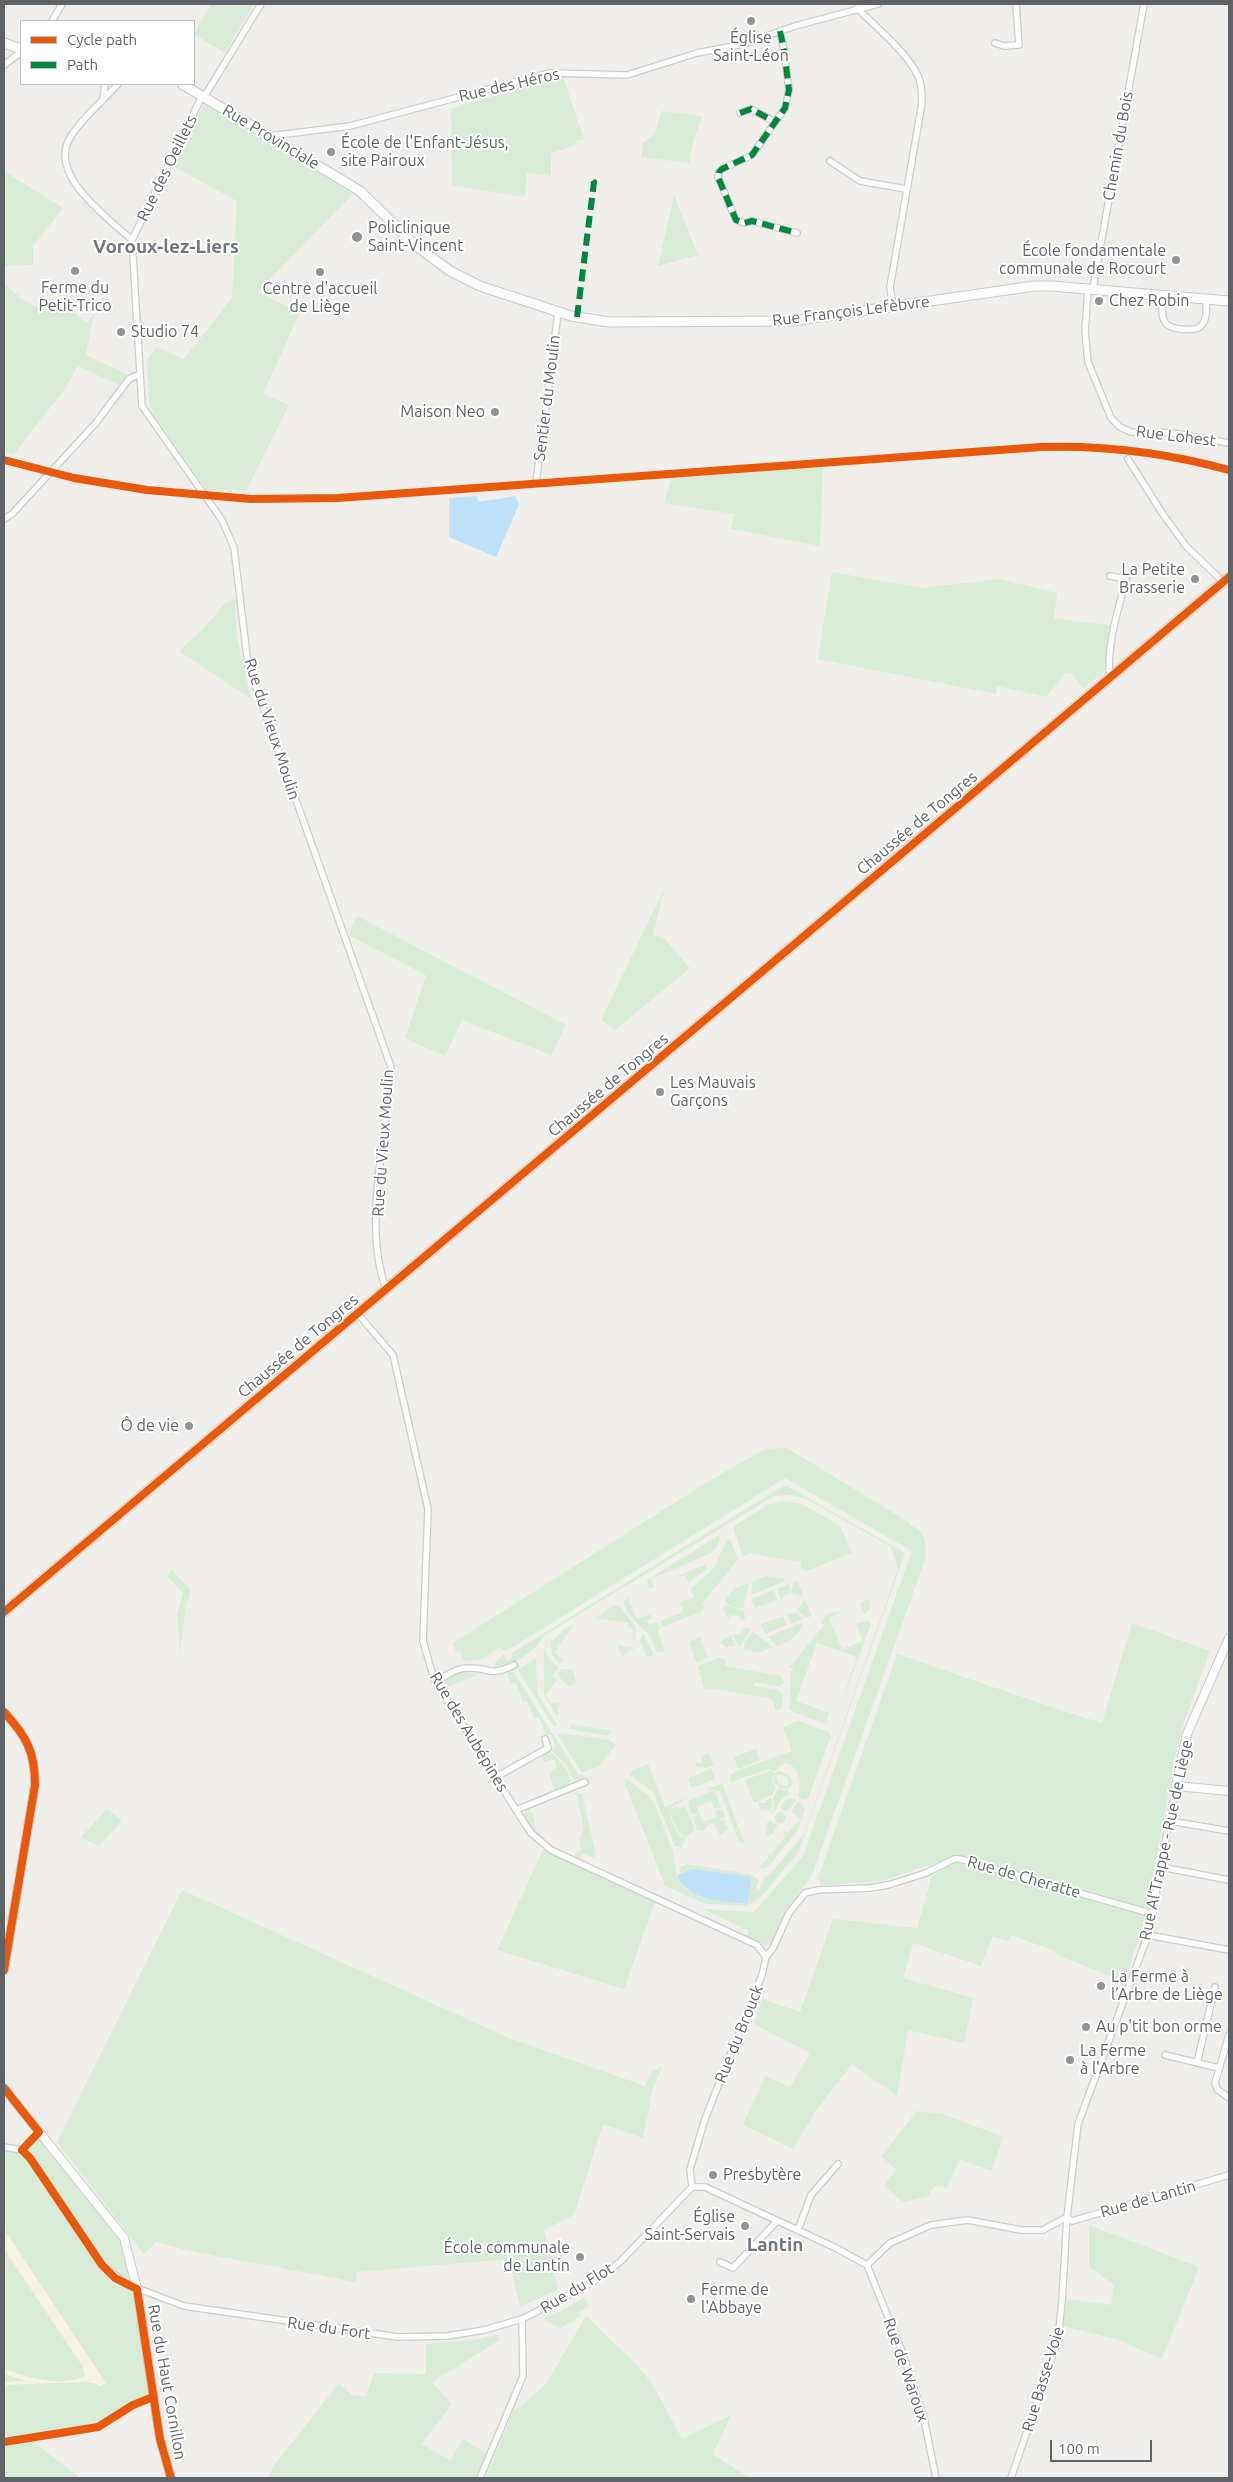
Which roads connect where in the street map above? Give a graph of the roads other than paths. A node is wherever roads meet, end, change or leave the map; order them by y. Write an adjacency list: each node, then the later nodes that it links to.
1 (62, 4): 7 (street)
2 (261, 4): 17 (street, Rue des Oeillets)
3 (878, 4): 6 (street, Rue des Héros)
4 (1016, 4): 10 (street)
5 (1144, 4): 27 (street, Chemin du Bois)
6 (858, 6): 8 (street, Rue des Héros); 23 (street)
7 (53, 20)
8 (780, 31): 20 (street); 21 (street, Rue des Héros)
9 (4, 43): 11 (main road)
10 (994, 43)
11 (20, 51)
12 (20, 52): 13 (street)
13 (4, 65)
14 (105, 85): 18 (street)
15 (117, 85): 18 (street)
16 (184, 85): 17 (main road, Rue Provinciale)
17 (203, 96): 21 (main road, Rue Provinciale); 25 (street, Rue des Oeillets)
18 (103, 98): 25 (street)
19 (740, 113): 20 (street)
20 (775, 122): 24 (street)
21 (270, 136): 26 (main road, Rue Provinciale)
22 (830, 161): 23 (street)
23 (906, 189): 31 (street)
24 (797, 233)
25 (132, 240): 33 (street, Rue du Vieux Moulin)
26 (450, 271): 32 (main road, Rue François Lefèbvre)
27 (1090, 288): 28 (main road, Rue François Lefèbvre); 31 (main road, Rue François Lefèbvre); 34 (street, Rue Lohest)
28 (1163, 295): 29 (main road, Rue François Lefèbvre); 29 (street)
29 (1206, 299): 30 (main road, Rue François Lefèbvre)
30 (1229, 301)
31 (893, 307): 32 (main road, Rue François Lefèbvre)
32 (558, 313): 36 (street, Sentier du Moulin)
33 (140, 374): 37 (street); 41 (street, Rue du Vieux Moulin)
34 (1229, 443)
35 (1128, 459): 39 (street)
36 (536, 483)
37 (4, 519)
38 (1110, 576): 40 (street)
39 (1227, 582): 40 (main road, Chaussée de Tongres)
40 (1110, 678): 41 (main road, Chaussée de Tongres)
41 (386, 1289): 42 (main road, Chaussée de Tongres)
42 (358, 1314): 43 (main road, Chaussée de Tongres); 46 (street, Rue des Aubépines)
43 (4, 1612)
44 (1229, 1638): 51 (street, Rue Al'Trappe - Rue de Liège)
45 (514, 1665): 46 (street)
46 (436, 1683): 49 (street, Rue des Aubépines)
47 (4, 1712): 63 (street)
48 (545, 1739): 49 (street)
49 (496, 1777): 53 (street, Rue des Aubépines)
50 (586, 1782): 53 (street)
51 (1176, 1786): 52 (street); 54 (street, Rue Al'Trappe - Rue de Liège)
52 (1229, 1791)
53 (516, 1810): 62 (street, Rue des Aubépines)
54 (1170, 1820): 55 (street); 56 (street, Rue Al'Trappe - Rue de Liège)
55 (1229, 1831)
56 (1161, 1867): 57 (street); 59 (street, Rue Al'Trappe - Rue de Liège)
57 (1229, 1880)
58 (809, 1891): 59 (street, Rue de Cheratte); 62 (street, Rue du Brouck)
59 (1153, 1914): 60 (street, Rue Al'Trappe - Rue de Liège)
60 (1148, 1935): 61 (street); 75 (street, Rue Al'Trappe - Rue de Liège)
61 (1229, 1950)
62 (766, 1957): 74 (street, Rue du Brouck)
63 (4, 1970)
64 (1215, 1987): 67 (street)
65 (1229, 2035): 68 (street)
66 (1165, 2055): 67 (street)
67 (1197, 2062): 68 (street)
68 (1219, 2068): 70 (street)
69 (4, 2088): 80 (street, Rue du Haut Cornillon)
70 (1229, 2098)
71 (4, 2147): 80 (street, Rue du Fort)
72 (838, 2164): 77 (street)
73 (1229, 2175): 75 (street, Rue de Lantin)
74 (692, 2187): 76 (street); 81 (street, Rue du Flot)
75 (1067, 2217): 79 (street); 85 (street, Rue Basse-Voie)
76 (777, 2221): 77 (street); 78 (street)
77 (798, 2230): 79 (street)
78 (720, 2262)
79 (867, 2265): 84 (street, Rue de Waroux)
80 (137, 2289): 81 (street, Rue du Fort); 82 (street, Rue du Haut Cornillon)
81 (522, 2320): 83 (street)
82 (171, 2478)
83 (480, 2478)
84 (936, 2478)
85 (1011, 2478)

